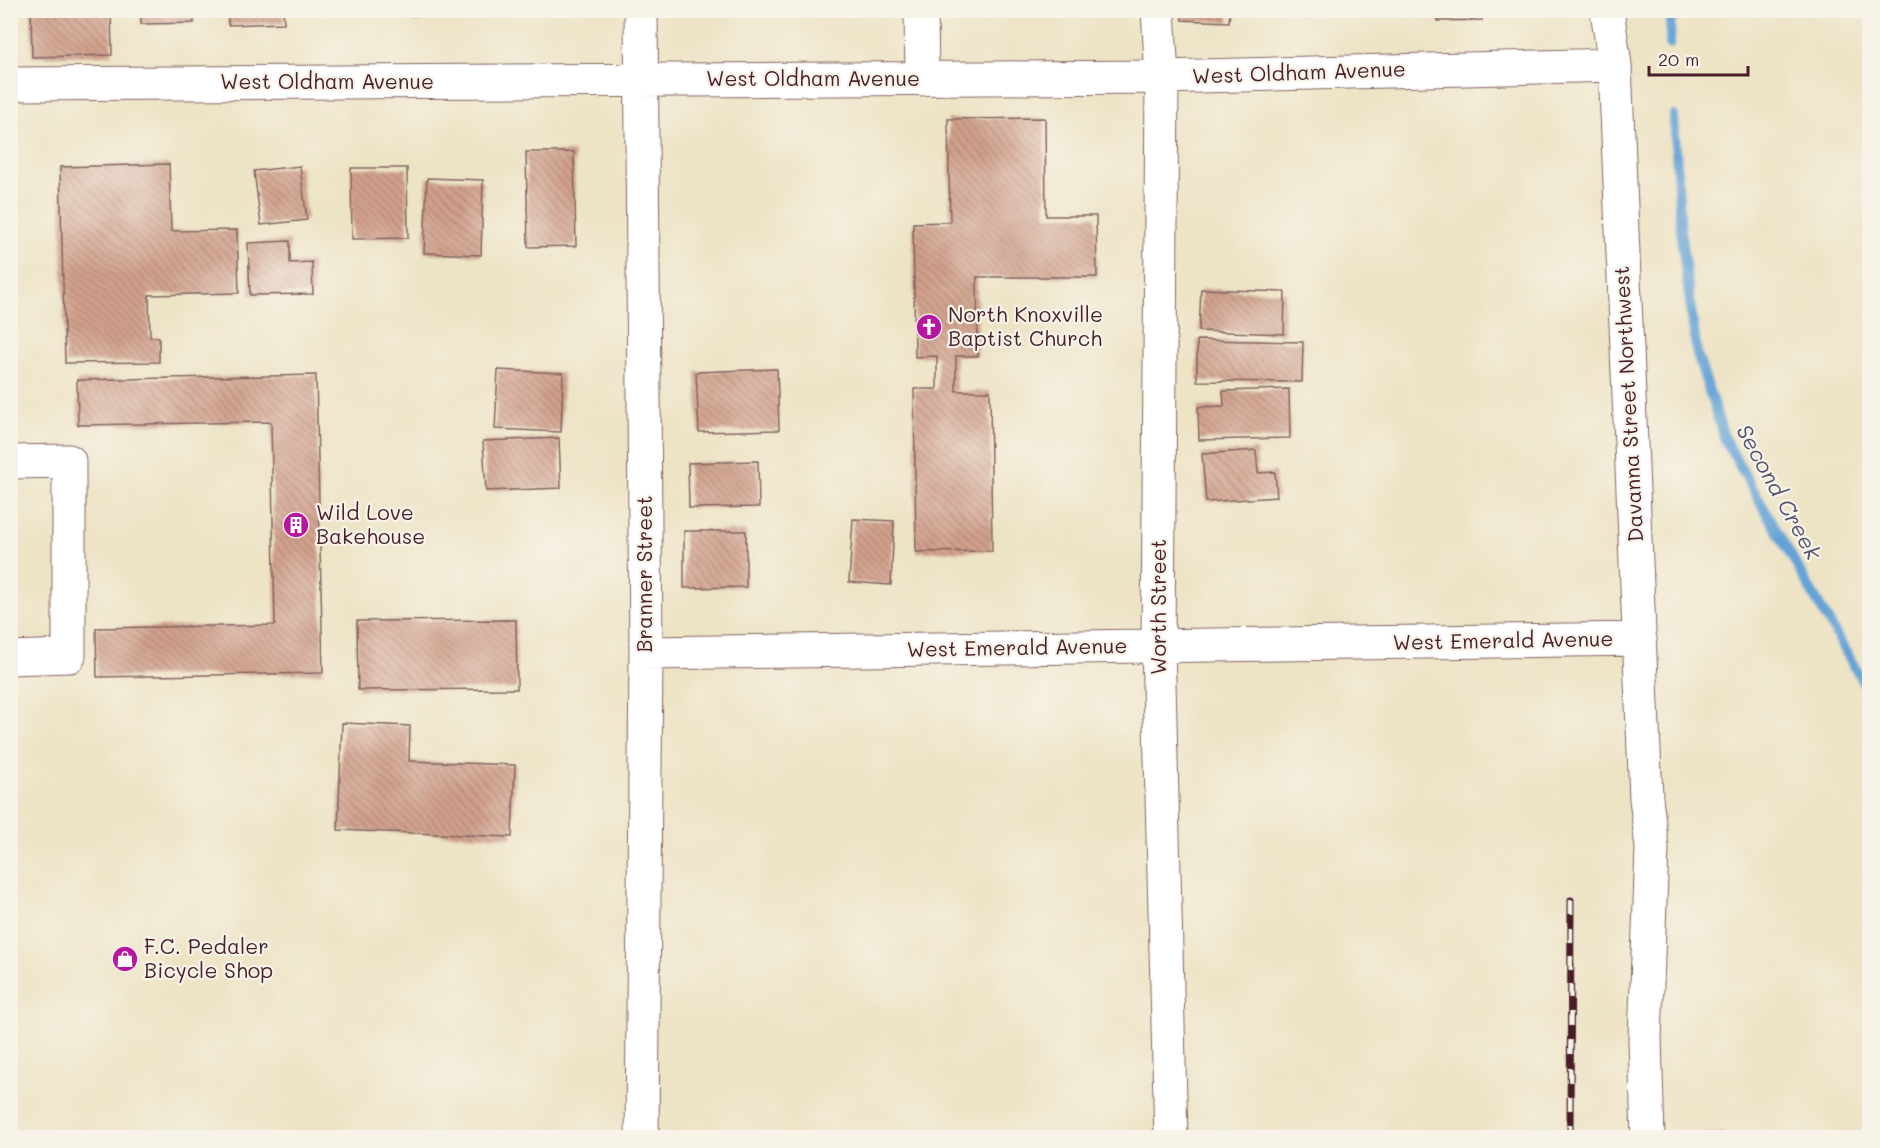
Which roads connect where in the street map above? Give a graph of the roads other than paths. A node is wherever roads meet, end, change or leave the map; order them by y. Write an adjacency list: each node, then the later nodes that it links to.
1 (641, 10): 8 (street, Branner Street)
2 (921, 10): 7 (street)
3 (1158, 10): 6 (street, Worth Street)
4 (1607, 10): 5 (street, Davanna Street Northwest)
5 (1615, 65): 6 (street, West Oldham Avenue); 11 (street, Davanna Street Northwest)
6 (1162, 77): 7 (street, West Oldham Avenue); 12 (street, Worth Street)
7 (922, 79): 8 (street, West Oldham Avenue)
8 (641, 80): 9 (street, West Oldham Avenue); 13 (street, Branner Street)
9 (10, 84)
10 (10, 462): 14 (street)
11 (1640, 639): 12 (street, West Emerald Avenue); 17 (street, Davanna Street Northwest)
12 (1158, 646): 13 (street, West Emerald Avenue); 16 (street, Worth Street)
13 (646, 653): 15 (street, Branner Street)
14 (10, 658)
15 (642, 1137)
16 (1170, 1137)
17 (1648, 1137)

